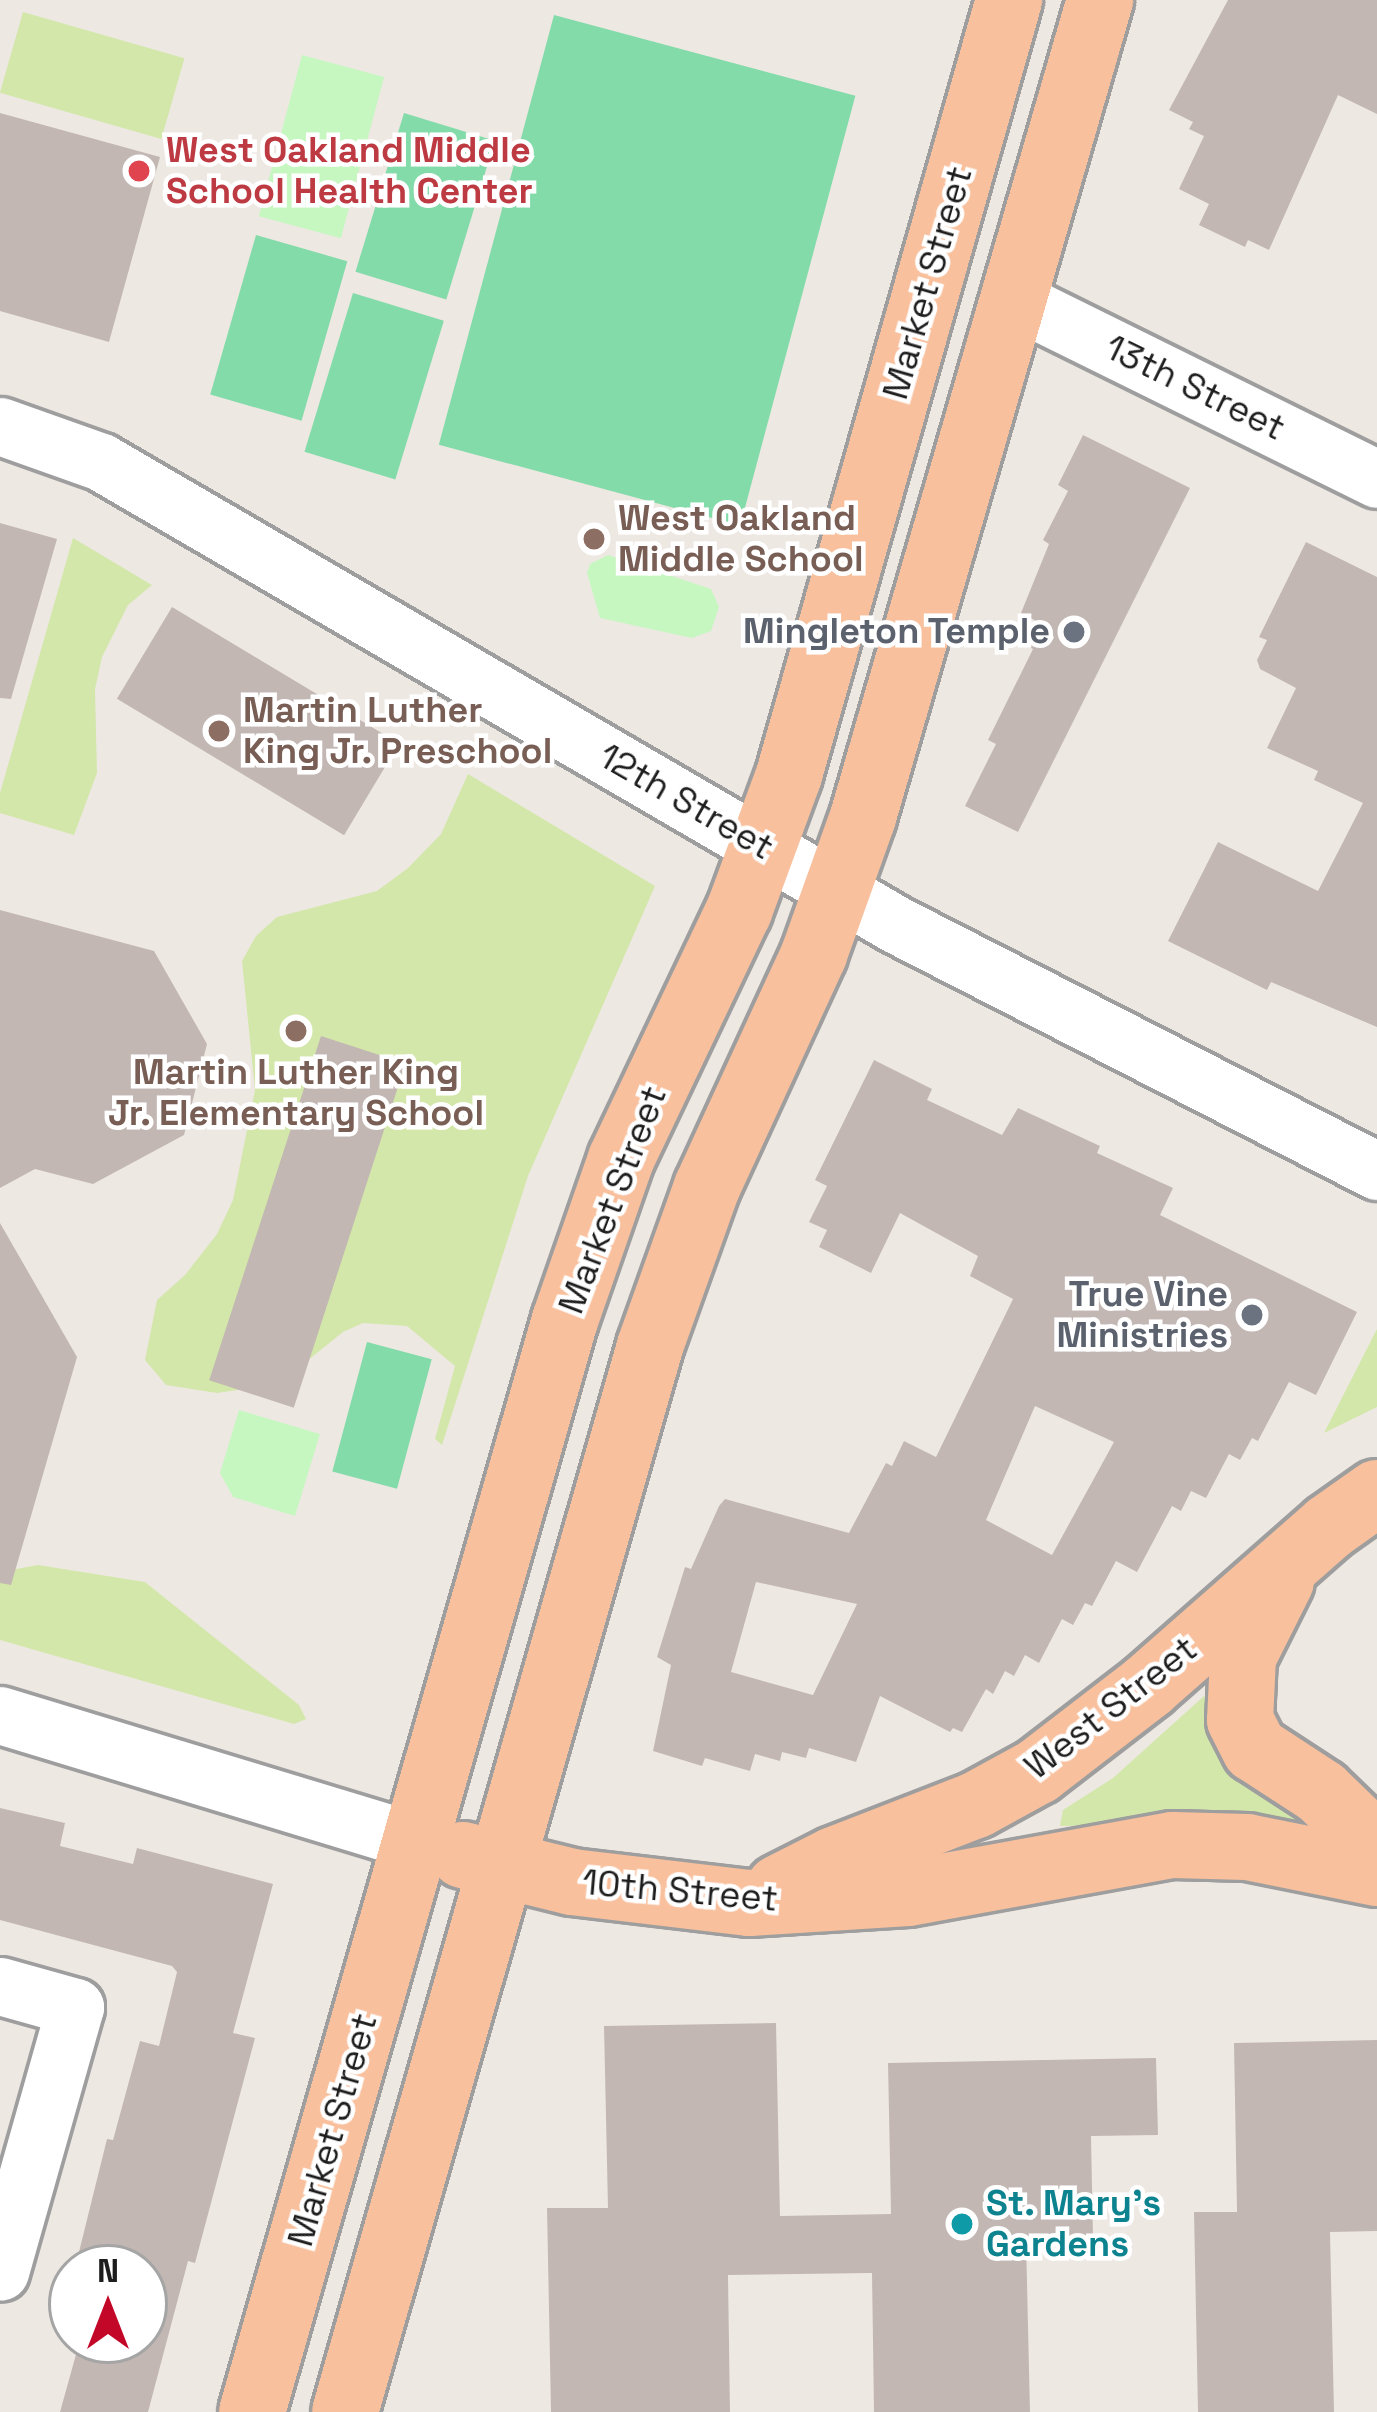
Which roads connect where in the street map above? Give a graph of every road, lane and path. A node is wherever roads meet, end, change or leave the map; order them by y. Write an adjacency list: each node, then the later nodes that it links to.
1 (1009, 0): 6 (main road, Market Street)
2 (1100, 0): 3 (main road)
3 (1012, 299): 5 (street, 13th Street); 7 (main road)
4 (0, 427): 6 (street, 12th Street)
5 (1377, 478)
6 (764, 847): 7 (street, 12th Street); 12 (main road, Market Street)
7 (838, 891): 8 (street, 12th Street); 14 (main road)
8 (1377, 1171)
9 (1377, 1493): 10 (main road, West Street)
10 (1291, 1561): 13 (main road); 16 (main road, West Street)
11 (0, 1714): 12 (street, 10th Street)
12 (416, 1841): 14 (main road, 10th Street); 19 (main road, Market Street)
13 (1377, 1846)
14 (503, 1866): 16 (main road, 10th Street); 20 (main road)
15 (1377, 1873): 16 (main road, 10th Street)
16 (749, 1903)
17 (0, 1986): 18 (street)
18 (0, 2272)
19 (252, 2412)
20 (345, 2412)

